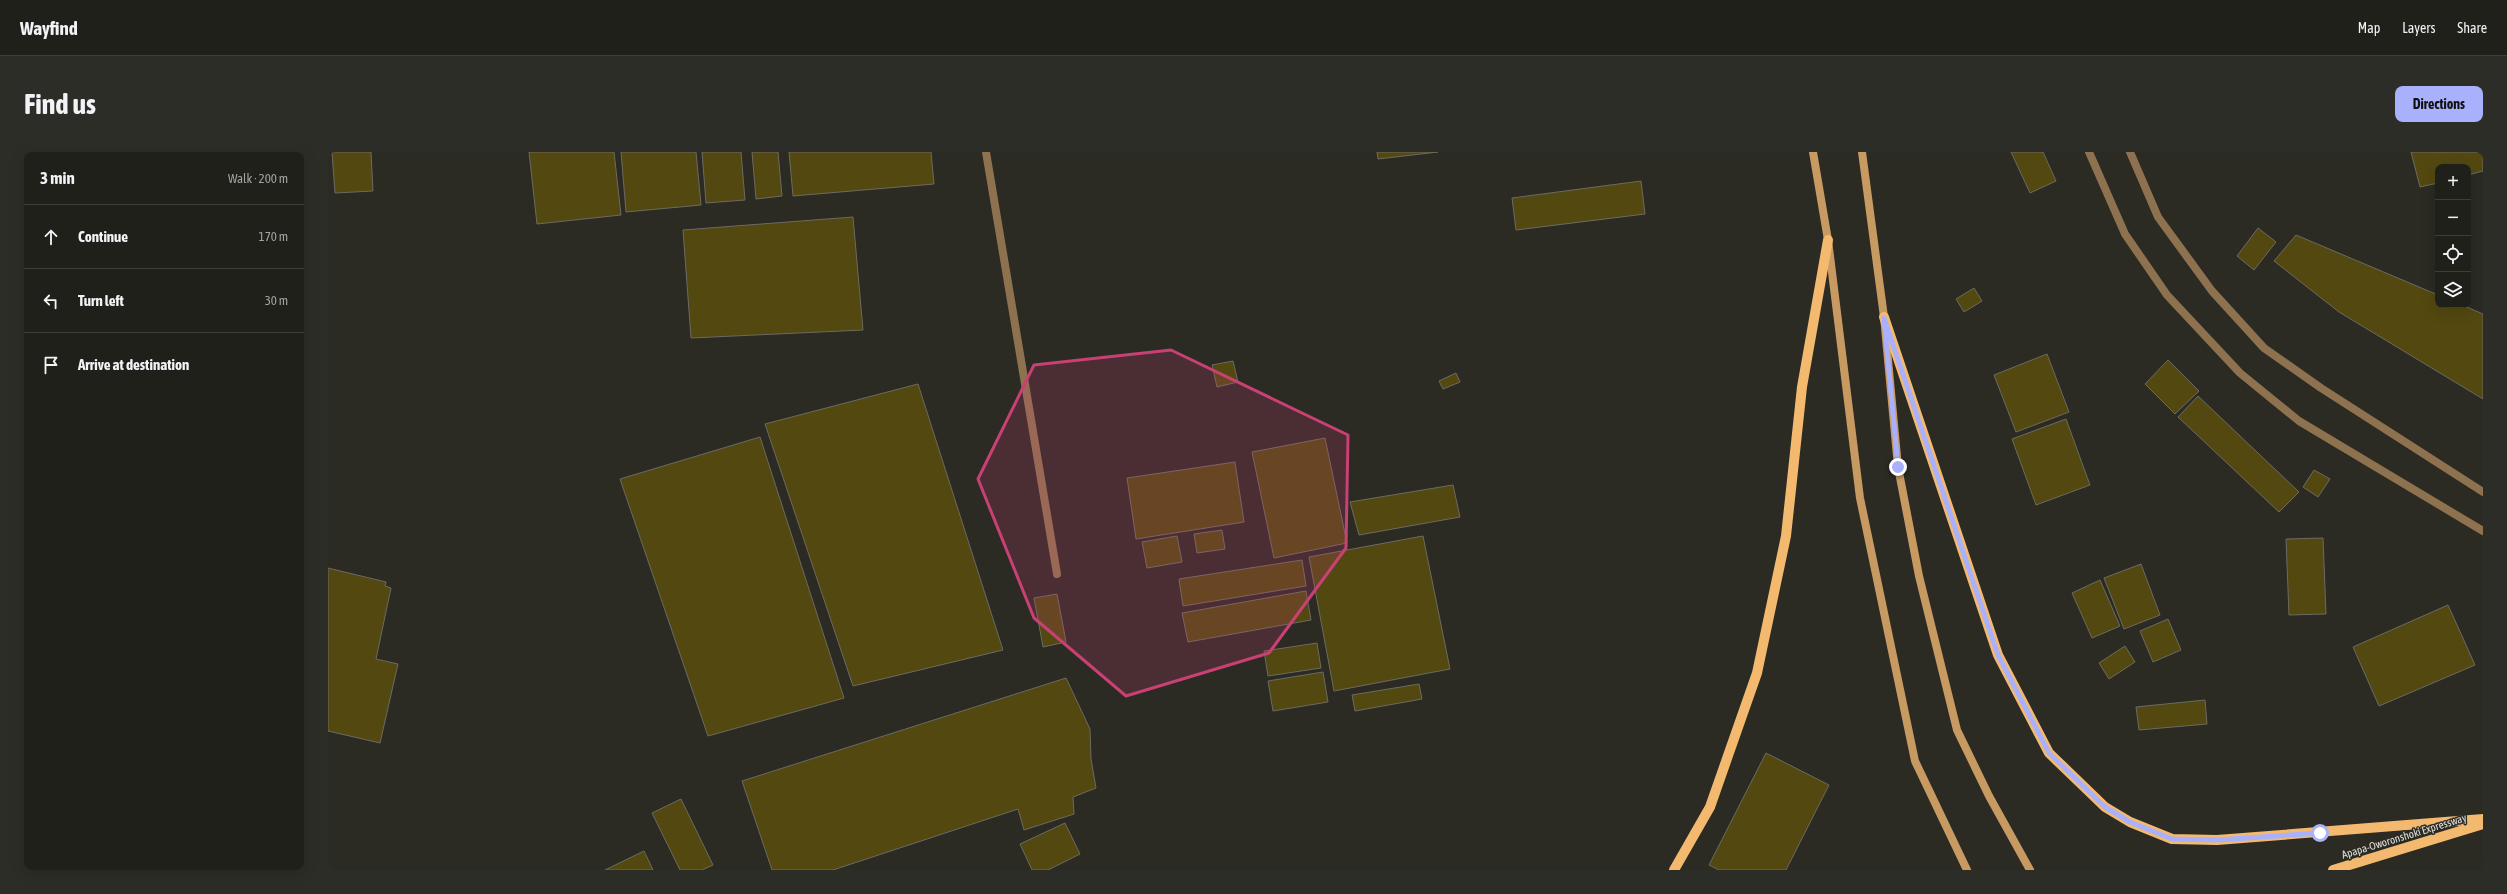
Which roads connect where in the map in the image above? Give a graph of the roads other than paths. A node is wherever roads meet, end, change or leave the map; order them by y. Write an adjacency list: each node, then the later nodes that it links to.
1 (986, 152): 10 (street)
2 (1813, 152): 6 (main road)
3 (1862, 152): 7 (main road)
4 (2089, 152): 9 (street)
5 (2130, 152): 8 (street)
6 (1828, 240): 13 (main road); 14 (main road)
7 (1884, 318): 11 (main road); 15 (main road)
8 (2483, 492)
9 (2483, 531)
10 (1057, 574)
11 (2483, 819)
12 (2483, 824): 16 (main road, Apapa-Oworonshoki Expressway)
13 (1674, 870)
14 (1967, 870)
15 (2030, 870)
16 (2333, 870)

